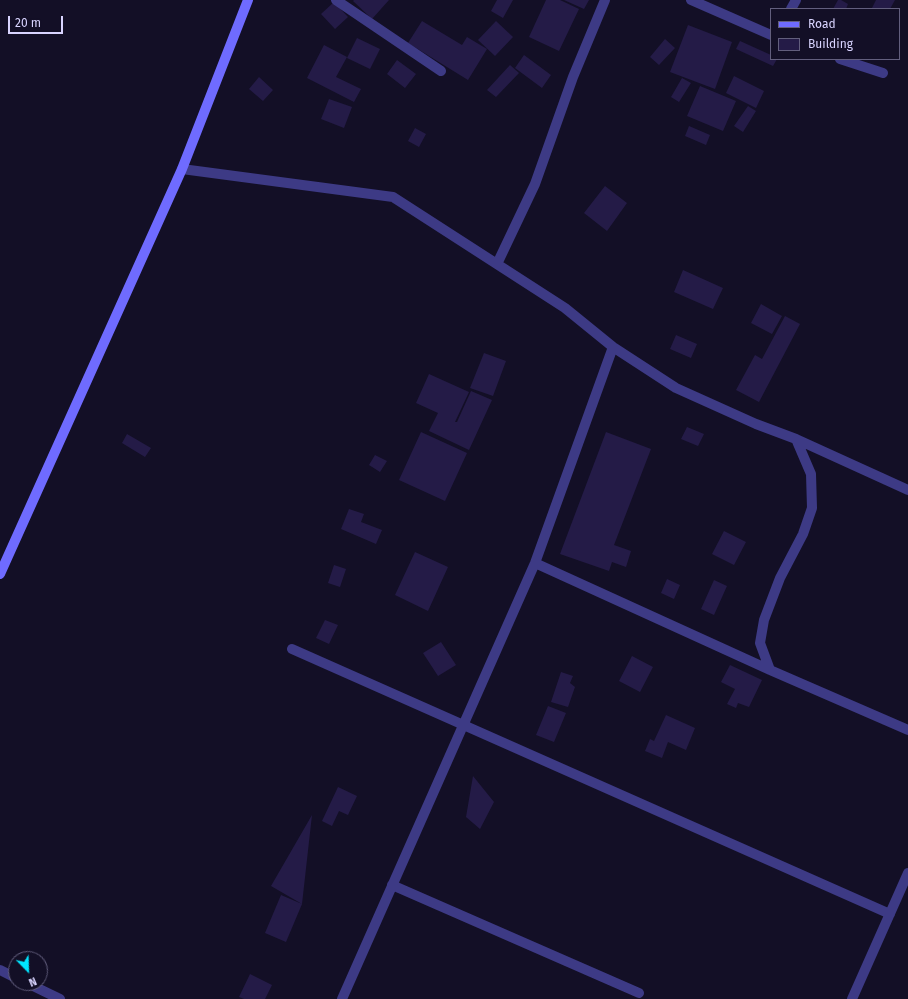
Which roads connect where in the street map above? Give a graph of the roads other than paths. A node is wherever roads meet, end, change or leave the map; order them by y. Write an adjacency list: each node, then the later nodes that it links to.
1 (248, 0): 9 (street)
2 (336, 0): 7 (street)
3 (605, 0): 10 (street)
4 (692, 0): 5 (street)
5 (770, 35)
6 (843, 60): 8 (street)
7 (440, 71)
8 (883, 73)
9 (182, 168): 10 (street); 15 (street)
10 (497, 264): 11 (street)
11 (613, 347): 12 (street); 14 (street)
12 (796, 439): 13 (street); 17 (street)
13 (908, 490)
14 (535, 563): 17 (street); 18 (street)
15 (0, 574)
16 (292, 649): 18 (street)
17 (770, 670): 19 (street)
18 (464, 725): 21 (street); 22 (street)
19 (908, 730)
20 (908, 873): 22 (street)
21 (392, 885): 24 (street); 26 (street)
22 (890, 914): 27 (street)
23 (44, 991): 25 (street)
24 (639, 993)
25 (60, 999)
26 (342, 999)
27 (852, 999)

